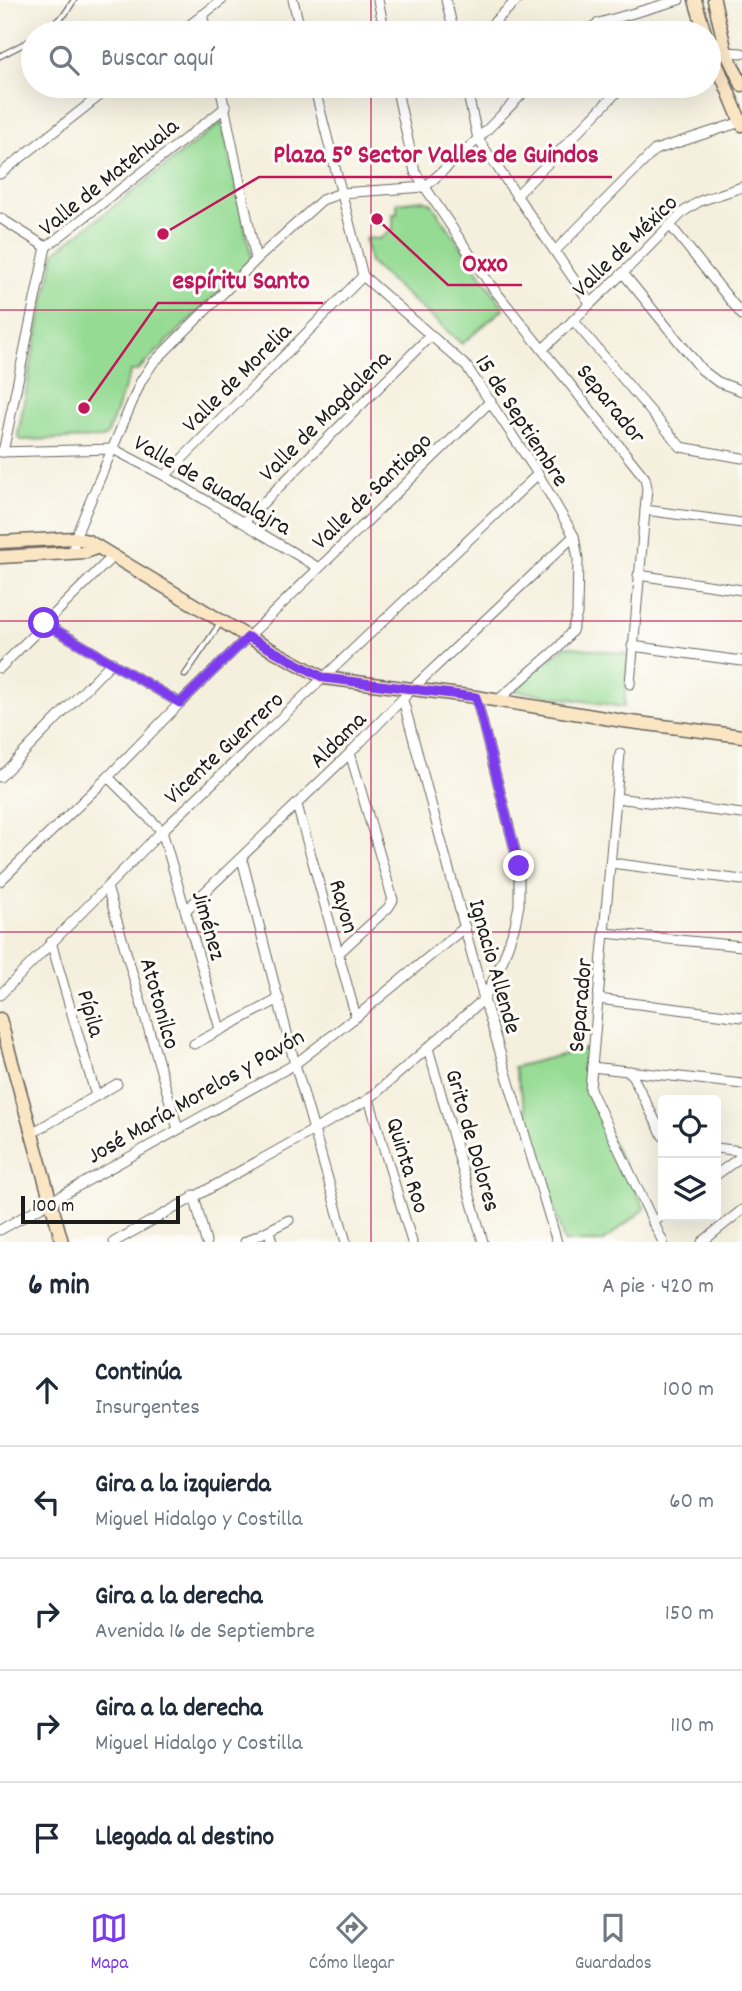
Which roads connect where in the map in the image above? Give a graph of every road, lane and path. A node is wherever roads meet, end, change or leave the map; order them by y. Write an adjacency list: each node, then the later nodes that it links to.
1 (74, 0): 11 (lane)
2 (222, 0): 10 (street)
3 (293, 0): 14 (street)
4 (378, 0): 15 (street)
5 (446, 0): 16 (street)
6 (679, 0): 18 (street)
7 (695, 0): 19 (street)
8 (714, 0): 20 (street)
9 (515, 1): 17 (street)
10 (202, 15): 12 (street); 13 (street)
11 (57, 21)
12 (194, 21)
13 (204, 21)
14 (298, 21)
15 (382, 21)
16 (451, 21)
17 (495, 21)
18 (607, 21)
19 (701, 21)
20 (719, 21)
21 (721, 30): 23 (street)
22 (21, 45): 25 (lane)
23 (726, 52): 24 (street); 27 (street)
24 (742, 53)
25 (0, 56)
26 (721, 81): 36 (street)
27 (742, 85)
28 (97, 98): 38 (street)
29 (223, 98): 35 (street)
30 (317, 98): 41 (street)
31 (399, 98): 39 (street)
32 (469, 98): 37 (street)
33 (518, 98): 37 (street)
34 (611, 98): 42 (street)
35 (226, 107): 45 (street, Valle de Matehuala); 47 (street)
36 (741, 124): 46 (street)
37 (478, 139): 39 (street); 42 (street)
38 (0, 174)
39 (425, 187): 41 (street); 54 (street, Separador)
40 (742, 187): 44 (street, Valle de México)
41 (341, 193): 47 (street); 49 (street)
42 (516, 196): 46 (street)
43 (0, 218): 45 (street)
44 (670, 225): 48 (street, Valle de México); 51 (street)
45 (46, 247): 58 (street, Valle de Matehuala)
46 (555, 251): 50 (street)
47 (256, 260): 57 (street)
48 (623, 273): 50 (street, Valle de México); 55 (street)
49 (363, 276): 53 (street, 15 de Septiembre); 61 (street, Valle de Morelia)
50 (590, 303): 52 (street, Valle de México)
51 (742, 315)
52 (573, 320): 54 (street, Valle de México); 59 (street)
53 (431, 335): 56 (street, 15 de Septiembre); 63 (street, Valle de Magdalena)
54 (544, 348): 62 (street, Separador)
55 (742, 391)
56 (491, 401): 60 (street, 15 de Septiembre); 73 (street, Valle de Santiago)
57 (113, 449): 58 (street, Valle de Guadalajra); 61 (street, Valle de Guadalajra); 66 (street)
58 (1, 452)
59 (742, 457)
60 (537, 474): 65 (street, 15 de Septiembre); 84 (street, Vicente Guerrero)
61 (165, 476): 63 (street, Valle de Guadalajra)
62 (645, 510): 64 (street); 74 (street, Separador)
63 (244, 523): 73 (street, Valle de Guadalajra)
64 (742, 523)
65 (574, 536): 86 (street, Aldama); 89 (street, 15 de Septiembre)
66 (75, 538): 67 (street); 68 (street); 69 (street)
67 (0, 542)
68 (98, 547): 69 (street); 71 (street)
69 (73, 553): 70 (street)
70 (5, 556): 72 (street)
71 (113, 556): 76 (street); 77 (street)
72 (0, 566)
73 (319, 568): 78 (street, Valle de Santiago)
74 (638, 575): 75 (street); 79 (street, Separador)
75 (742, 590)
76 (222, 622): 78 (street); 83 (lane)
77 (44, 623): 81 (street); 82 (street)
78 (248, 637): 84 (street); 90 (street, Valle de Santiago)
79 (632, 646): 80 (street); 85 (street, Separador)
80 (742, 660)
81 (112, 662): 90 (street); 94 (street)
82 (0, 668)
83 (185, 676)
84 (324, 678): 86 (street); 99 (street, Vicente Guerrero)
85 (630, 684)
86 (412, 689): 87 (street); 88 (street, Aldama)
87 (476, 697): 89 (street); 113 (street)
88 (403, 700): 92 (street, Aldama); 106 (street, Ignacio Allende)
89 (497, 701): 91 (street)
90 (180, 703): 95 (street, Valle de Santiago)
91 (742, 736)
92 (350, 753): 97 (street, Aldama); 110 (street)
93 (620, 754): 96 (street, Separador)
94 (0, 776)
95 (108, 777): 99 (street); 103 (street, Valle de Santiago)
96 (616, 798): 98 (street); 101 (street, Separador)
97 (297, 805): 100 (street, Aldama); 110 (street, Rayon)
98 (742, 814)
99 (162, 831): 104 (street, Vicente Guerrero); 105 (street, Jiménez)
100 (242, 859): 105 (street, Aldama); 112 (street)
101 (611, 863): 102 (street); 107 (street, Separador)
102 (742, 880)
103 (0, 881)
104 (107, 887): 108 (street, Vicente Guerrero); 129 (street, Atotonilco)
105 (187, 910): 118 (street, Jiménez)
106 (465, 927): 113 (street, Ignacio Allende); 115 (street, José María Morelos y Pavón)
107 (604, 933): 109 (street); 114 (street, Separador)
108 (51, 942): 111 (street, Vicente Guerrero); 126 (street, Pípila)
109 (742, 946)
110 (339, 953): 115 (street, Rayon)
111 (0, 995)
112 (279, 999): 118 (street); 121 (street)
113 (484, 999): 120 (street); 152 (street, Ignacio Allende)
114 (597, 999): 116 (street); 122 (street, Separador)
115 (356, 1017): 121 (street, José María Morelos y Pavón)
116 (742, 1017)
117 (0, 1020): 131 (street)
118 (220, 1029): 119 (street)
119 (194, 1044)
120 (428, 1048): 127 (street); 151 (street, Grito de Dolores)
121 (295, 1064): 129 (street, José María Morelos y Pavón); 130 (street)
122 (592, 1067): 123 (street); 140 (street, Separador)
123 (630, 1071): 125 (street); 128 (street)
124 (117, 1084): 126 (street)
125 (742, 1084)
126 (96, 1096): 131 (street)
127 (369, 1099): 130 (street); 150 (street, Quinta Roo)
128 (658, 1126)
129 (178, 1129): 136 (street, José María Morelos y Pavón)
130 (314, 1129): 135 (street); 149 (street)
131 (32, 1133): 136 (street)
132 (721, 1149): 133 (street)
133 (742, 1153): 134 (street)
134 (721, 1171)
135 (194, 1195): 145 (street); 146 (street)
136 (50, 1202): 141 (street, José María Morelos y Pavón); 144 (street)
137 (742, 1210): 143 (street)
138 (658, 1219): 140 (street)
139 (289, 1220): 142 (street)
140 (653, 1223): 153 (street, Separador)
141 (0, 1230)
142 (269, 1231): 147 (street); 148 (street)
143 (715, 1237): 154 (street)
144 (62, 1242)
145 (114, 1242)
146 (206, 1242)
147 (245, 1242)
148 (272, 1242)
149 (346, 1242)
150 (412, 1242)
151 (483, 1242)
152 (557, 1242)
153 (663, 1242)
154 (702, 1242)

